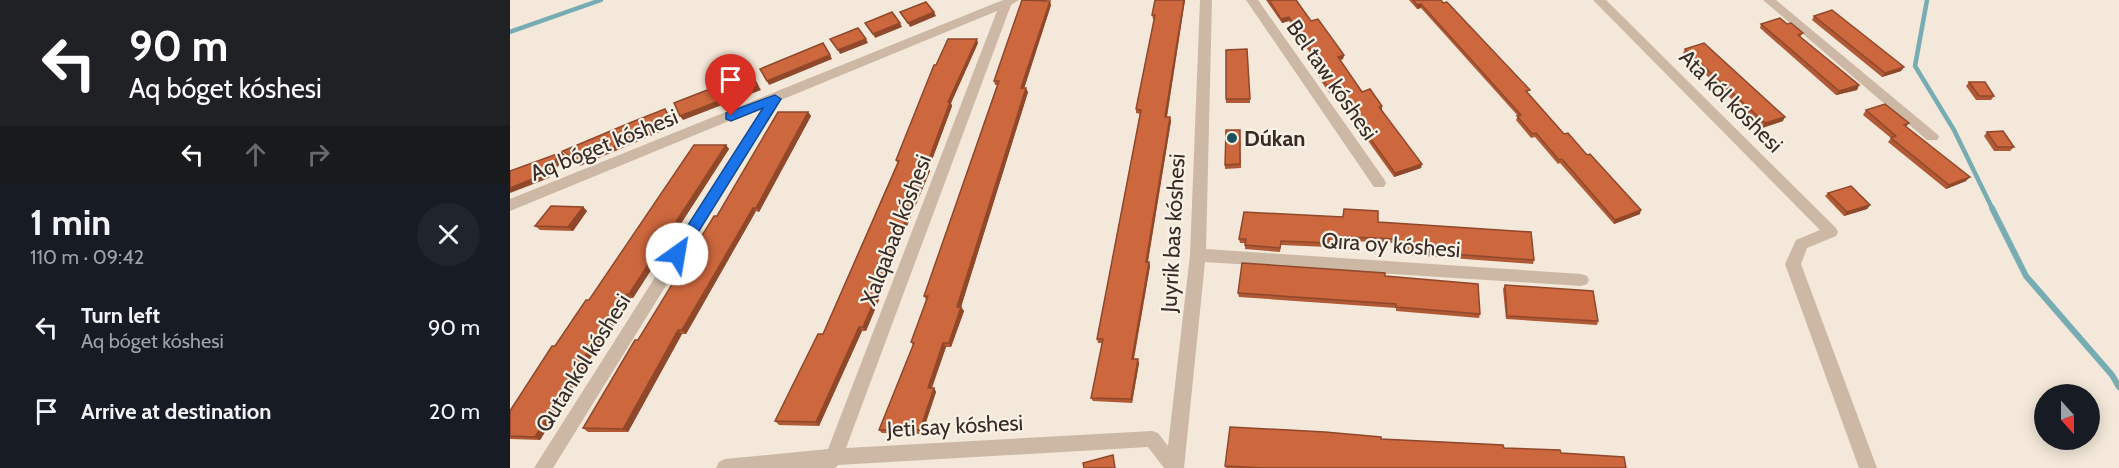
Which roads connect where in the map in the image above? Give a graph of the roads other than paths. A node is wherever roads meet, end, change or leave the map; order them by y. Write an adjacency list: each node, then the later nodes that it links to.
1 (1206, 0): 10 (street, Juyrik bas kóshesi)
2 (1252, 0): 8 (street, Bel taw kóshesi)
3 (1599, 0): 16 (street, Ata kól kóshesi)
4 (1769, 0): 7 (street)
5 (1009, 2): 6 (street, Aq bóget kóshesi); 12 (street, Xalqabad kóshesi)
6 (775, 99): 9 (street, Aq bóget kóshesi); 13 (street, Qutankól kóshesi)
7 (1932, 137)
8 (1378, 183)
9 (510, 206)
10 (1198, 255): 11 (street, Qıra oy kóshesi); 15 (street, Juyrik bas kóshesi)
11 (1581, 280)
12 (828, 462): 14 (street, Jeti say kóshesi); 15 (street, Jeti say kóshesi)
13 (543, 468)
14 (725, 468)
15 (1175, 468)
16 (1868, 468)

